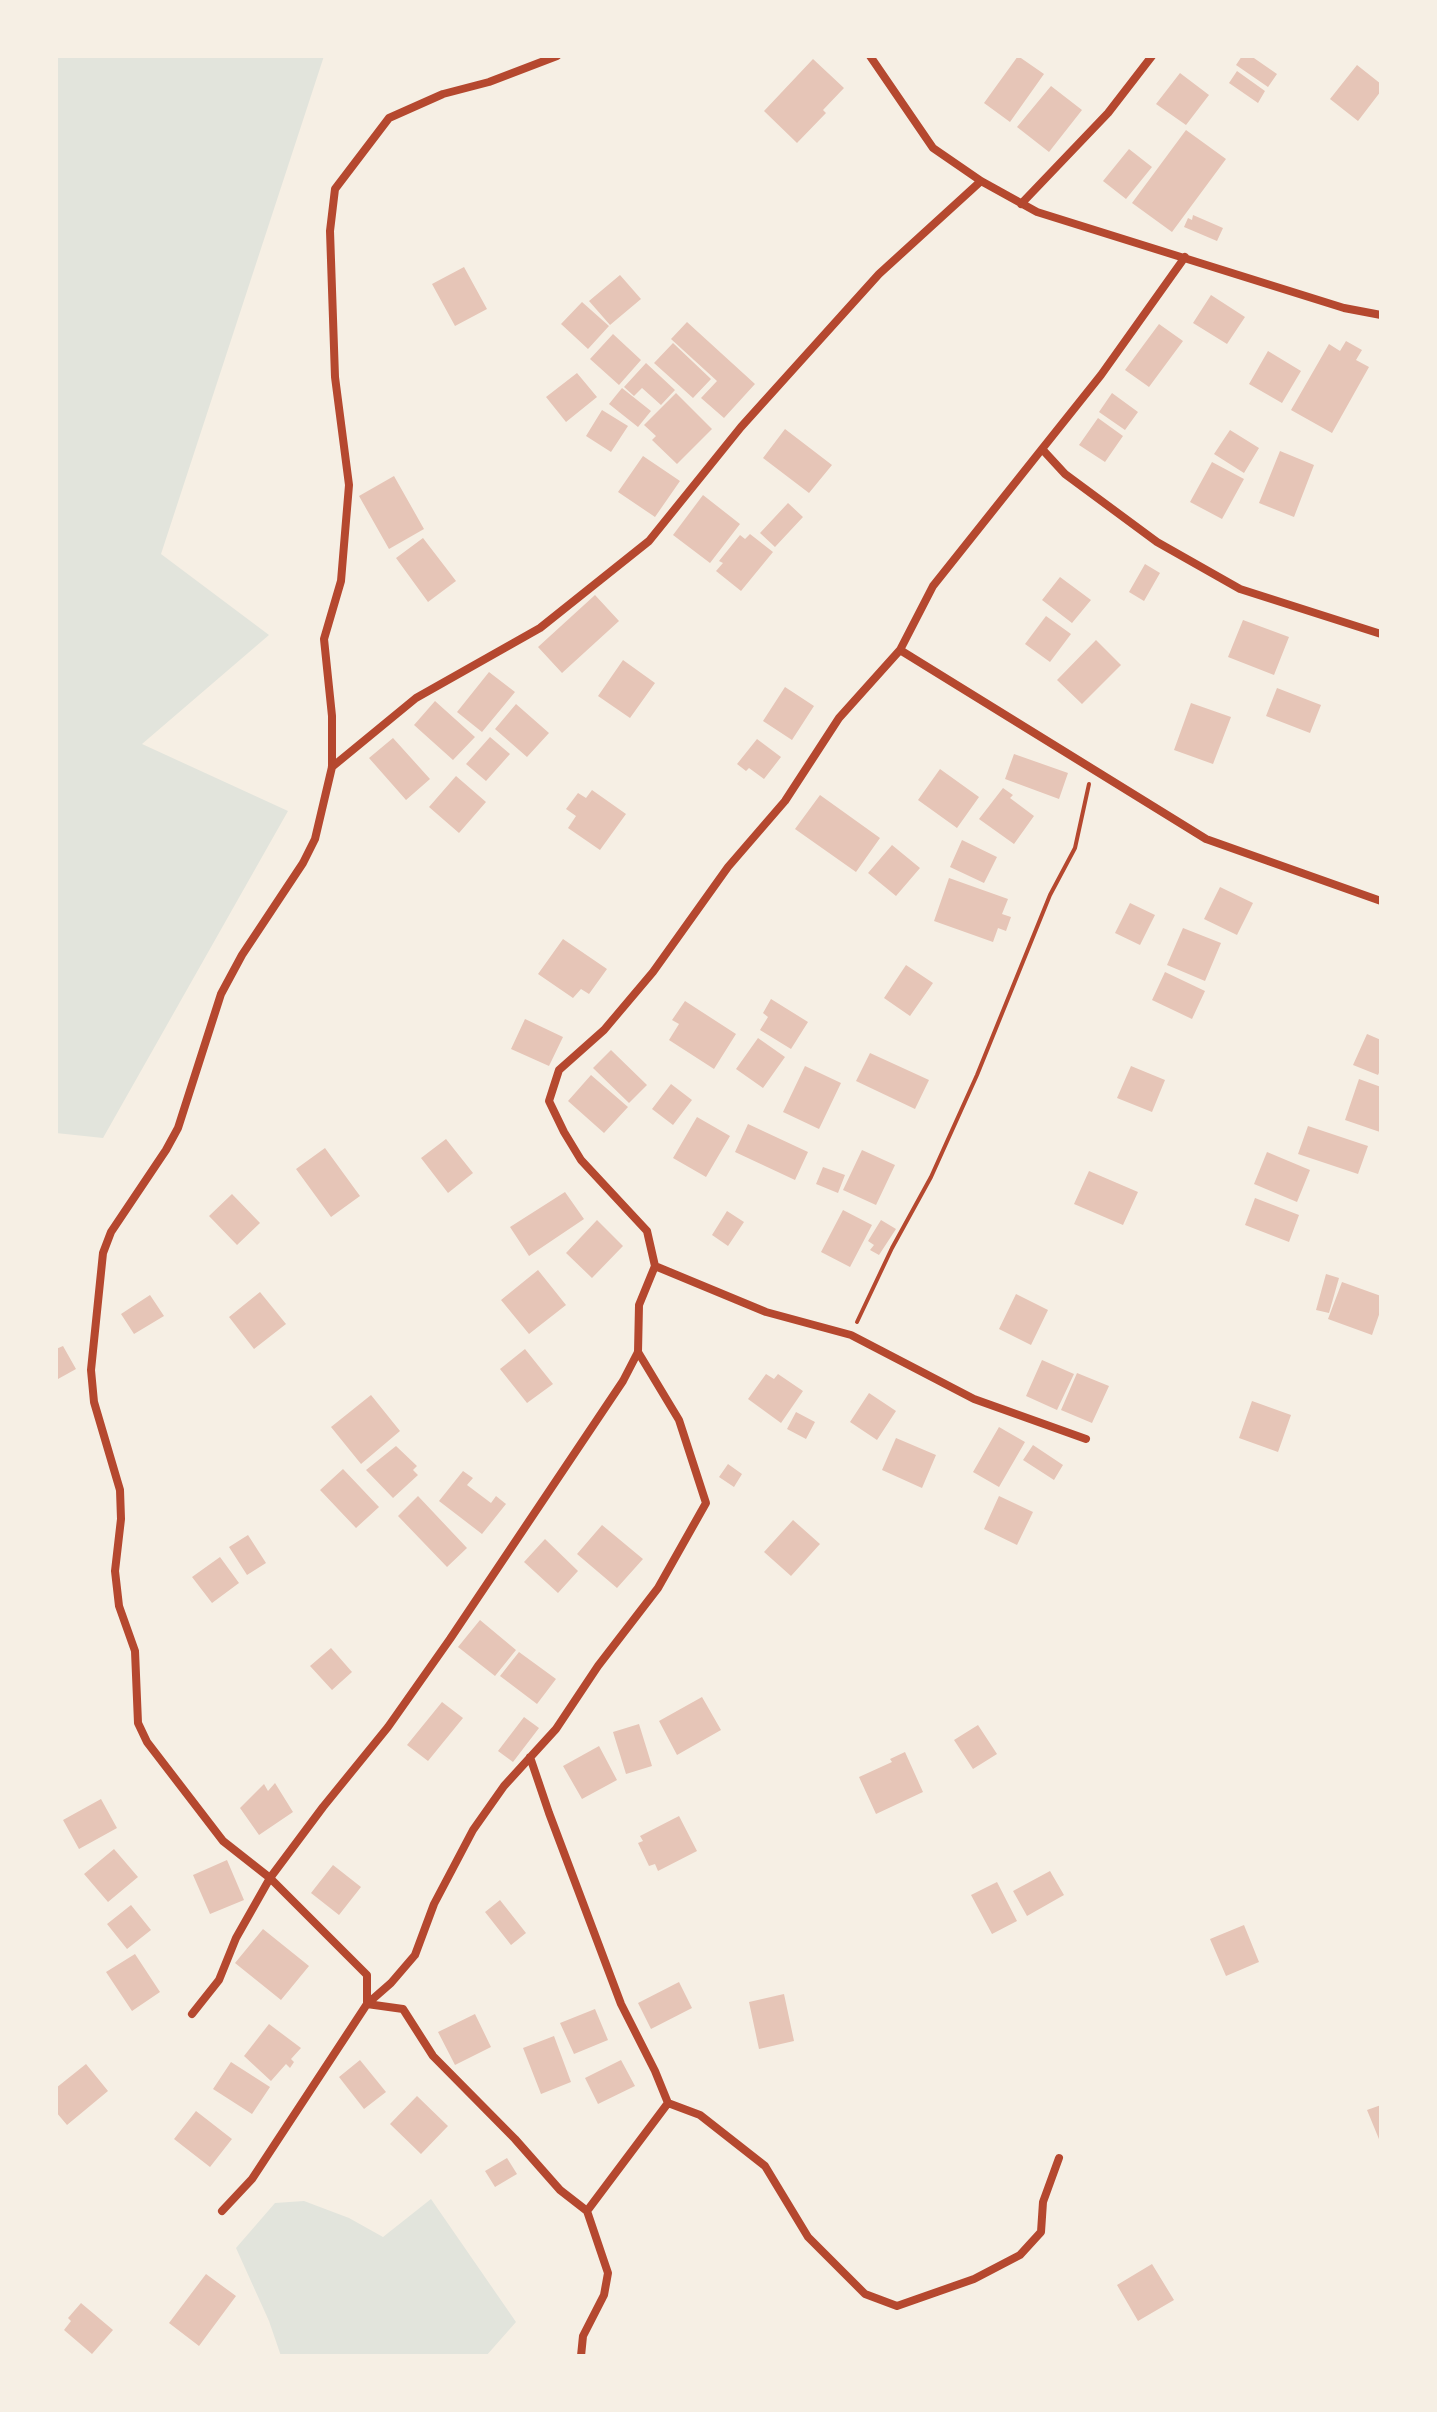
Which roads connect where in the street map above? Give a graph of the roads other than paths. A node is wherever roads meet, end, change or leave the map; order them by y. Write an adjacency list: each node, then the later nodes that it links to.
1 (557, 56): 11 (street)
2 (870, 56): 4 (street)
3 (1152, 56): 5 (street)
4 (981, 181): 5 (street); 11 (street)
5 (1021, 204): 6 (street)
6 (1185, 257): 7 (street); 8 (street)
7 (1381, 315)
8 (1042, 449): 9 (street); 10 (street)
9 (1381, 634)
10 (900, 650): 12 (street); 13 (street)
11 (332, 767): 17 (street)
12 (1381, 901)
13 (655, 1266): 14 (street); 15 (street)
14 (638, 1352): 16 (street); 17 (street)
15 (1086, 1439)
16 (530, 1757): 18 (street); 20 (street)
17 (270, 1878): 18 (street); 19 (street)
18 (367, 2004): 22 (street); 23 (street)
19 (192, 2014)
20 (668, 2103): 21 (street); 23 (street)
21 (1059, 2158)
22 (222, 2211)
23 (587, 2211): 24 (street)
24 (581, 2356)

